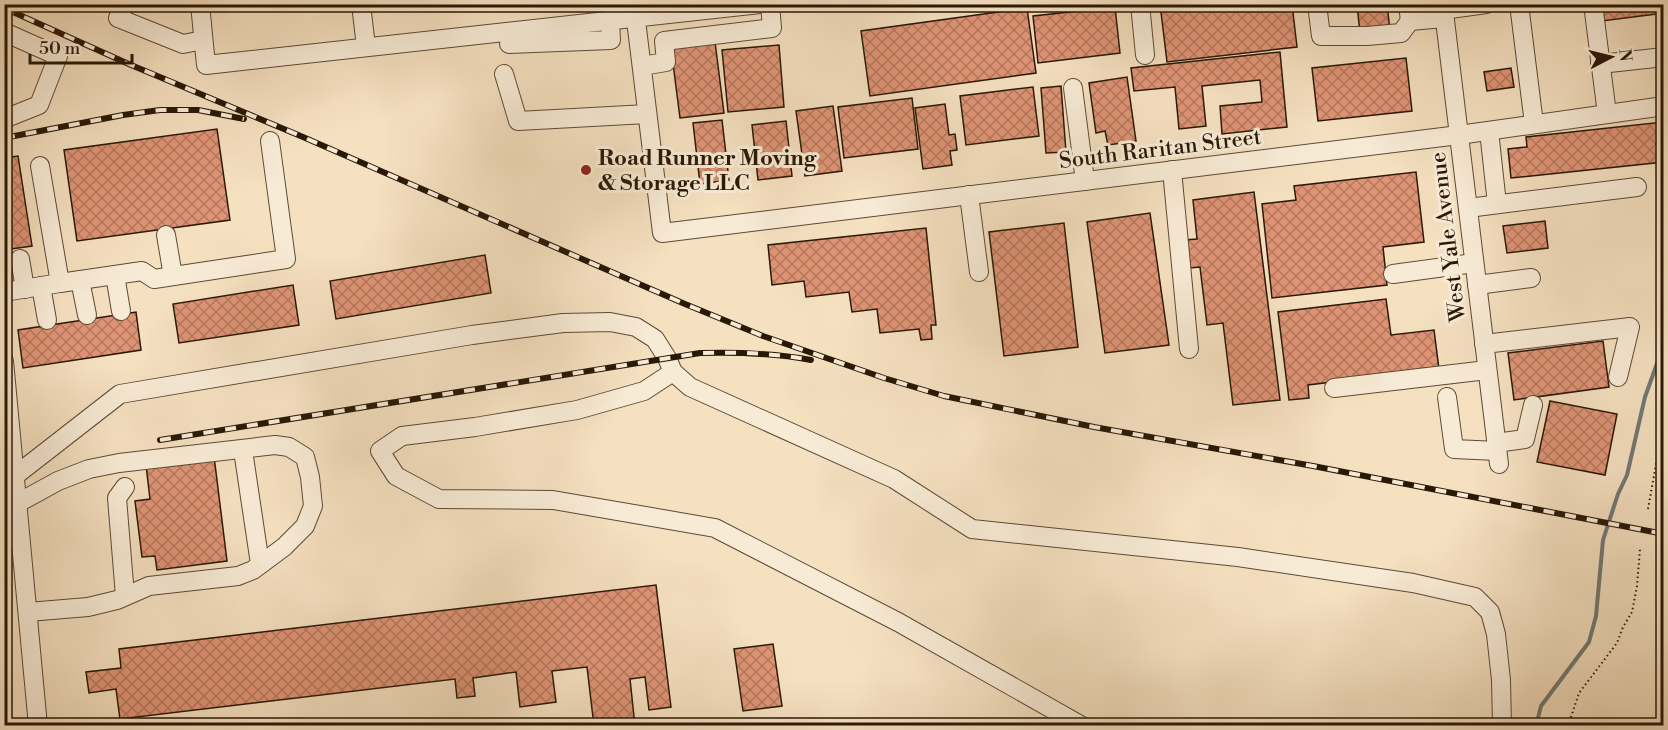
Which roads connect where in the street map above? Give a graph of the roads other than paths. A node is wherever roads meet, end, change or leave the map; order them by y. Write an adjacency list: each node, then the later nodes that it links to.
1 (125, 4): 16 (street)
2 (200, 4): 16 (street)
3 (361, 4): 18 (street)
4 (760, 4): 11 (street)
5 (770, 4): 22 (street)
6 (1140, 4): 19 (street)
7 (1317, 4): 13 (street)
8 (1486, 4): 12 (street)
9 (1519, 4): 29 (street)
10 (1593, 4): 21 (street)
11 (635, 11): 14 (street); 22 (street)
12 (1444, 11): 13 (street); 31 (street, West Yale Avenue)
13 (1409, 13)
14 (610, 21): 17 (street); 18 (street)
15 (4, 32): 28 (street)
16 (203, 40): 18 (street)
17 (509, 44)
18 (366, 47)
19 (1145, 55)
20 (1664, 57): 21 (street)
21 (1600, 64): 27 (street)
22 (642, 66): 26 (street)
23 (504, 74): 26 (street)
24 (1073, 88): 35 (street)
25 (1664, 106): 27 (street, South Raritan Street)
26 (647, 114): 37 (street, South Raritan Street)
27 (1607, 114): 29 (street, South Raritan Street)
28 (4, 119)
29 (1534, 124): 30 (street, South Raritan Street)
30 (1489, 131): 31 (street, South Raritan Street); 38 (street)
31 (1459, 135): 34 (street, South Raritan Street); 39 (street, West Yale Avenue)
32 (270, 141): 46 (street)
33 (40, 166): 49 (street)
34 (1172, 170): 35 (street, South Raritan Street); 57 (street)
35 (1085, 181): 37 (street, South Raritan Street)
36 (1637, 187): 38 (street)
37 (969, 195): 43 (street)
38 (1497, 204): 39 (street)
39 (1468, 208): 42 (street, West Yale Avenue)
40 (166, 235): 46 (street)
41 (20, 259): 51 (street)
42 (1474, 263): 44 (street); 50 (street, West Yale Avenue)
43 (979, 272)
44 (1393, 274)
45 (115, 275): 46 (street); 48 (street); 53 (street)
46 (173, 276)
47 (1531, 278): 50 (street)
48 (80, 280): 49 (street); 54 (street)
49 (60, 283): 51 (street)
50 (1477, 285): 56 (street, West Yale Avenue)
51 (33, 288): 52 (street); 55 (street)
52 (4, 292)
53 (121, 311)
54 (87, 315)
55 (47, 320)
56 (1484, 344): 59 (street, West Yale Avenue); 61 (street)
57 (1189, 349)
58 (4, 361): 67 (street)
59 (1487, 370): 62 (street); 65 (street, West Yale Avenue)
60 (673, 372): 67 (street); 74 (street); 75 (street)
61 (1618, 377)
62 (1334, 388)
63 (1447, 397): 65 (street)
64 (1533, 405): 65 (street)
65 (1498, 452)
66 (244, 457): 70 (street)
67 (15, 475): 69 (street)
68 (125, 487): 71 (street)
69 (18, 503): 70 (street); 72 (street)
70 (260, 564): 71 (street)
71 (125, 596): 72 (street)
72 (28, 612): 73 (street)
73 (38, 726)
74 (1082, 726)
75 (1502, 726)

